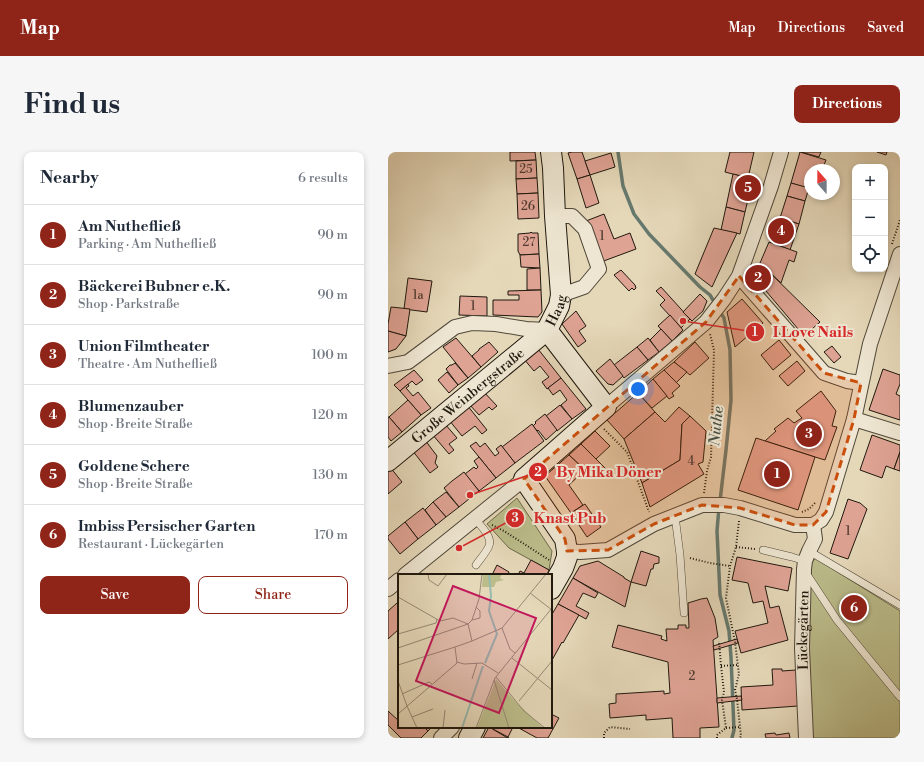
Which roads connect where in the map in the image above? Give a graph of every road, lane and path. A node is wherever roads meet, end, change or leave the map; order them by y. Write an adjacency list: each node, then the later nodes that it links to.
1 (551, 152): 3 (main road, Haag)
2 (781, 152): 5 (street)
3 (555, 216): 6 (main road, Haag); 6 (street)
4 (900, 254): 10 (street)
5 (739, 276): 7 (street); 10 (street)
6 (561, 295): 8 (main road, Haag)
7 (710, 317): 11 (street); 17 (path)
8 (547, 330): 9 (street); 11 (main road, Haag); 14 (main road, Große Weinbergstraße)
9 (388, 366)
10 (861, 383): 12 (street)
11 (599, 412): 15 (main road); 22 (path)
12 (854, 419): 13 (street); 23 (street)
13 (900, 433)
14 (388, 461)
15 (524, 479): 21 (street); 27 (main road)
16 (816, 502): 19 (path)
17 (706, 505): 18 (street); 20 (street)
18 (740, 508): 23 (street); 24 (path)
19 (801, 513)
20 (675, 516): 26 (lane); 27 (street)
21 (476, 518): 27 (path); 29 (lane); 31 (street)
22 (652, 518)
23 (813, 525): 28 (street, Lückegärten)
24 (736, 547): 25 (path); 30 (path)
25 (763, 550): 28 (lane)
26 (680, 555): 30 (path); 36 (lane)
27 (565, 560): 33 (main road)
28 (806, 560): 35 (lane); 40 (lane); 51 (street, Lückegärten)
29 (476, 565)
30 (730, 566): 38 (path)
31 (406, 574)
32 (398, 581): 34 (street)
33 (552, 587)
34 (388, 589)
35 (900, 605)
36 (684, 613)
37 (719, 641): 39 (path)
38 (738, 665): 39 (path); 41 (path)
39 (720, 666): 44 (path)
40 (900, 697)
41 (740, 727): 44 (path); 50 (path)
42 (451, 728): 46 (street)
43 (474, 728): 47 (main road)
44 (726, 728): 49 (path)
45 (630, 729): 48 (path)
46 (441, 738)
47 (469, 738)
48 (604, 738)
49 (716, 738)
50 (740, 738)
51 (806, 738)

